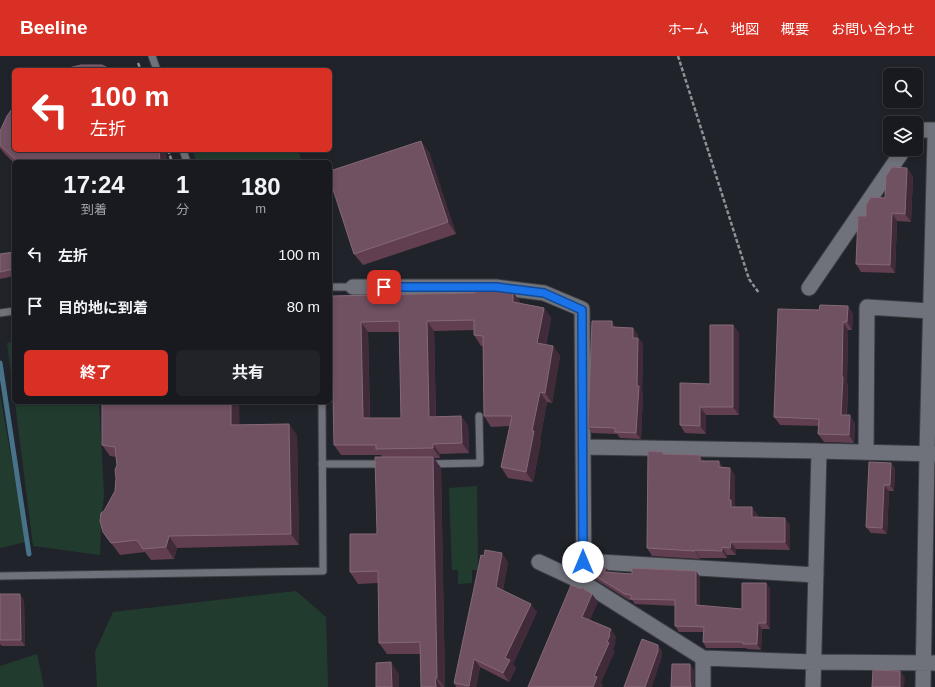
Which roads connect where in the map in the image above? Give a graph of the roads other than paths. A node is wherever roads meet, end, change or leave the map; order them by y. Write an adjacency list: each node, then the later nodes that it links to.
1 (152, 56): 2 (lane)
2 (156, 68)
3 (923, 130): 4 (street)
4 (935, 130)
5 (935, 138): 11 (street)
6 (899, 156): 9 (street)
7 (332, 287): 8 (lane)
8 (353, 287): 15 (street)
9 (809, 288)
10 (12, 311): 12 (lane)
11 (930, 311): 17 (street); 18 (street)
12 (0, 313)
13 (322, 404): 19 (lane)
14 (479, 416): 21 (lane)
15 (582, 447): 16 (street); 23 (street)
16 (819, 451): 17 (street); 24 (street)
17 (866, 452): 18 (street)
18 (931, 454): 29 (street)
19 (322, 464): 20 (lane); 25 (lane)
20 (393, 464)
21 (417, 464)
22 (539, 562): 26 (street)
23 (583, 562): 24 (street); 26 (street)
24 (816, 575): 28 (street)
25 (0, 576)
26 (584, 583): 27 (street)
27 (703, 658): 28 (street); 30 (street)
28 (814, 662): 29 (street); 31 (street)
29 (929, 662): 32 (street)
30 (703, 687)
31 (813, 687)
32 (923, 687)

